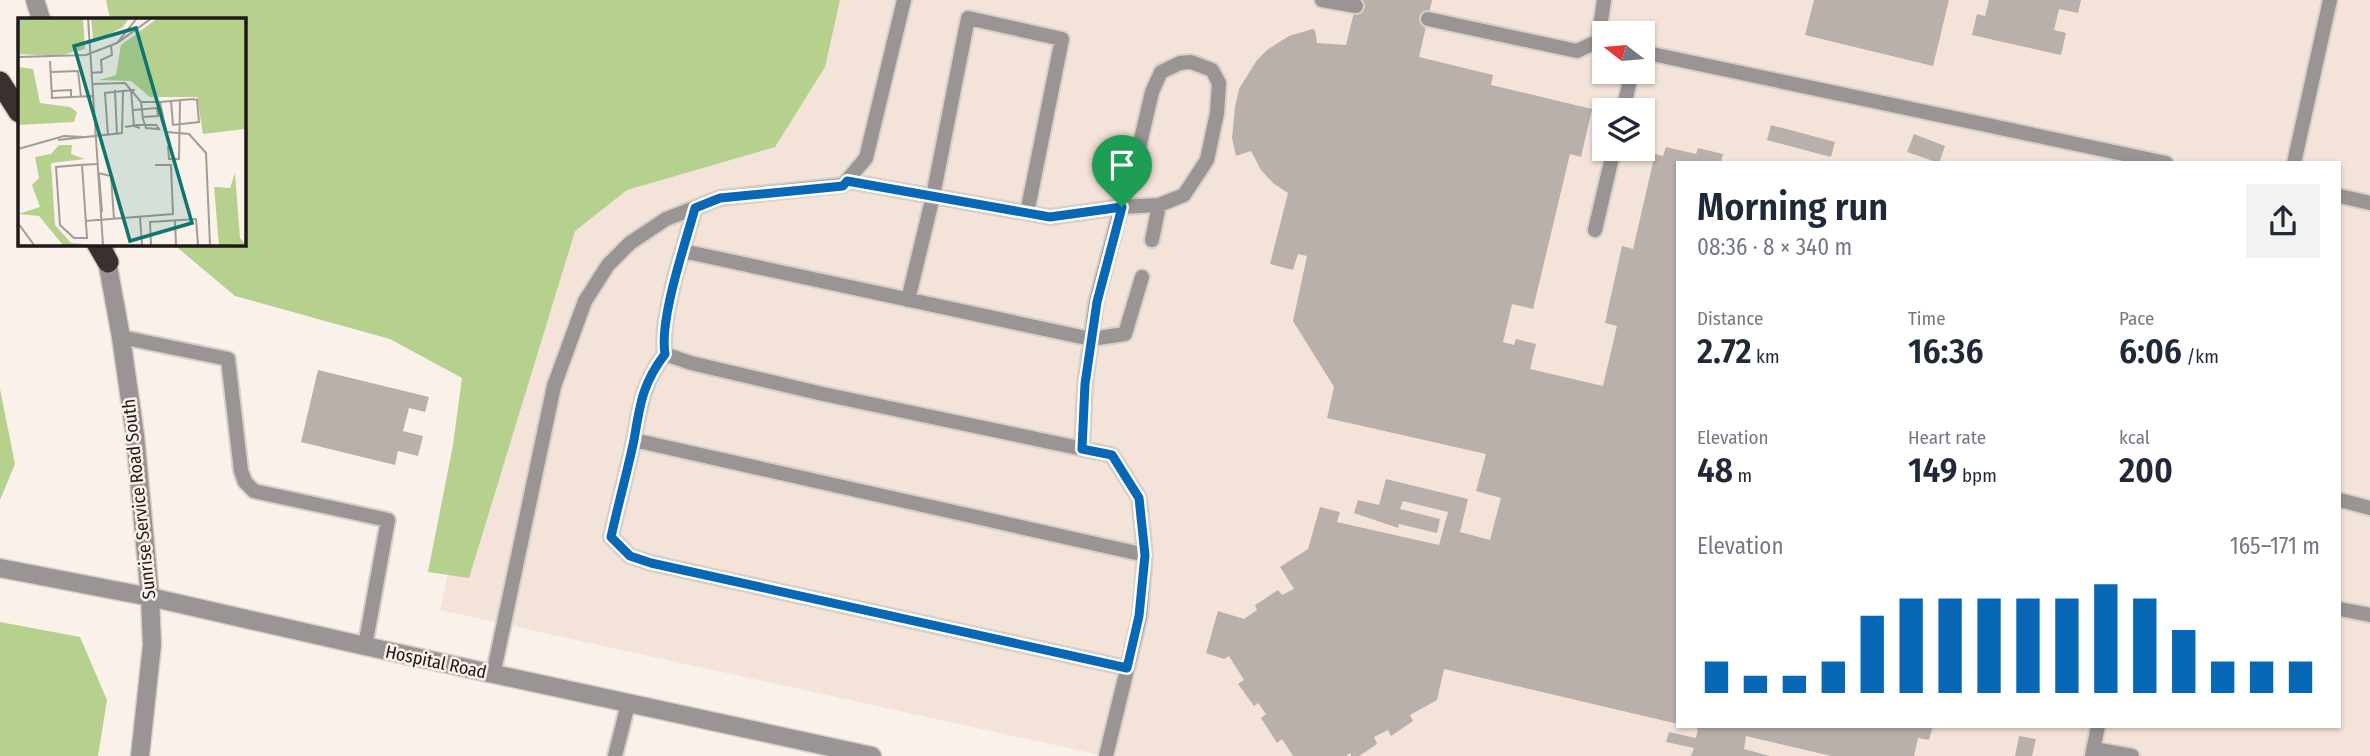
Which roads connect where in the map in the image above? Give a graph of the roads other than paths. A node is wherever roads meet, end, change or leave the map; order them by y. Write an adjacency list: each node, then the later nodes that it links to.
1 (35, 0): 7 (street)
2 (904, 0): 15 (lane)
3 (1322, 0): 6 (lane)
4 (1604, 0): 8 (lane)
5 (2330, 0): 14 (lane)
6 (1356, 6)
7 (41, 18)
8 (1428, 19)
9 (1656, 55): 13 (lane)
10 (0, 82): 11 (highway)
11 (18, 110)
12 (1611, 161): 23 (lane)
13 (2157, 161)
14 (2294, 161)
15 (847, 181): 16 (lane); 21 (lane)
16 (933, 196): 22 (lane); 22 (lane); 28 (lane)
17 (2341, 196): 18 (lane)
18 (2370, 203)
19 (1159, 205): 20 (lane); 20 (lane); 24 (lane)
20 (1122, 207): 22 (lane); 30 (lane)
21 (695, 208): 26 (lane); 43 (lane)
22 (1027, 213)
23 (1595, 230)
24 (1152, 240)
25 (102, 249): 29 (street, Sunrise Service Road South)
26 (683, 250): 28 (lane); 31 (lane)
27 (1142, 277): 30 (lane)
28 (908, 300): 30 (lane)
29 (121, 337): 38 (street, Sunrise Service Road South); 41 (lane)
30 (1091, 339): 33 (lane)
31 (665, 354): 32 (lane); 33 (lane)
32 (634, 440): 36 (lane); 42 (lane)
33 (1082, 449): 36 (lane)
34 (2341, 500): 35 (lane)
35 (2370, 508)
36 (1145, 555): 42 (lane)
37 (0, 568): 38 (street, Hospital Road)
38 (150, 597): 41 (street, Hospital Road); 47 (street, Sunrise Service Road South)
39 (2341, 609): 40 (lane)
40 (2370, 615)
41 (365, 646): 43 (street, Hospital Road)
42 (1127, 668): 50 (lane)
43 (494, 674): 44 (street, Hospital Road)
44 (628, 704): 48 (lane); 49 (street, Hospital Road)
45 (2098, 728): 46 (lane)
46 (2093, 752): 51 (lane)
47 (140, 756)
48 (615, 756)
49 (872, 756)
50 (1106, 756)
51 (2132, 756)

